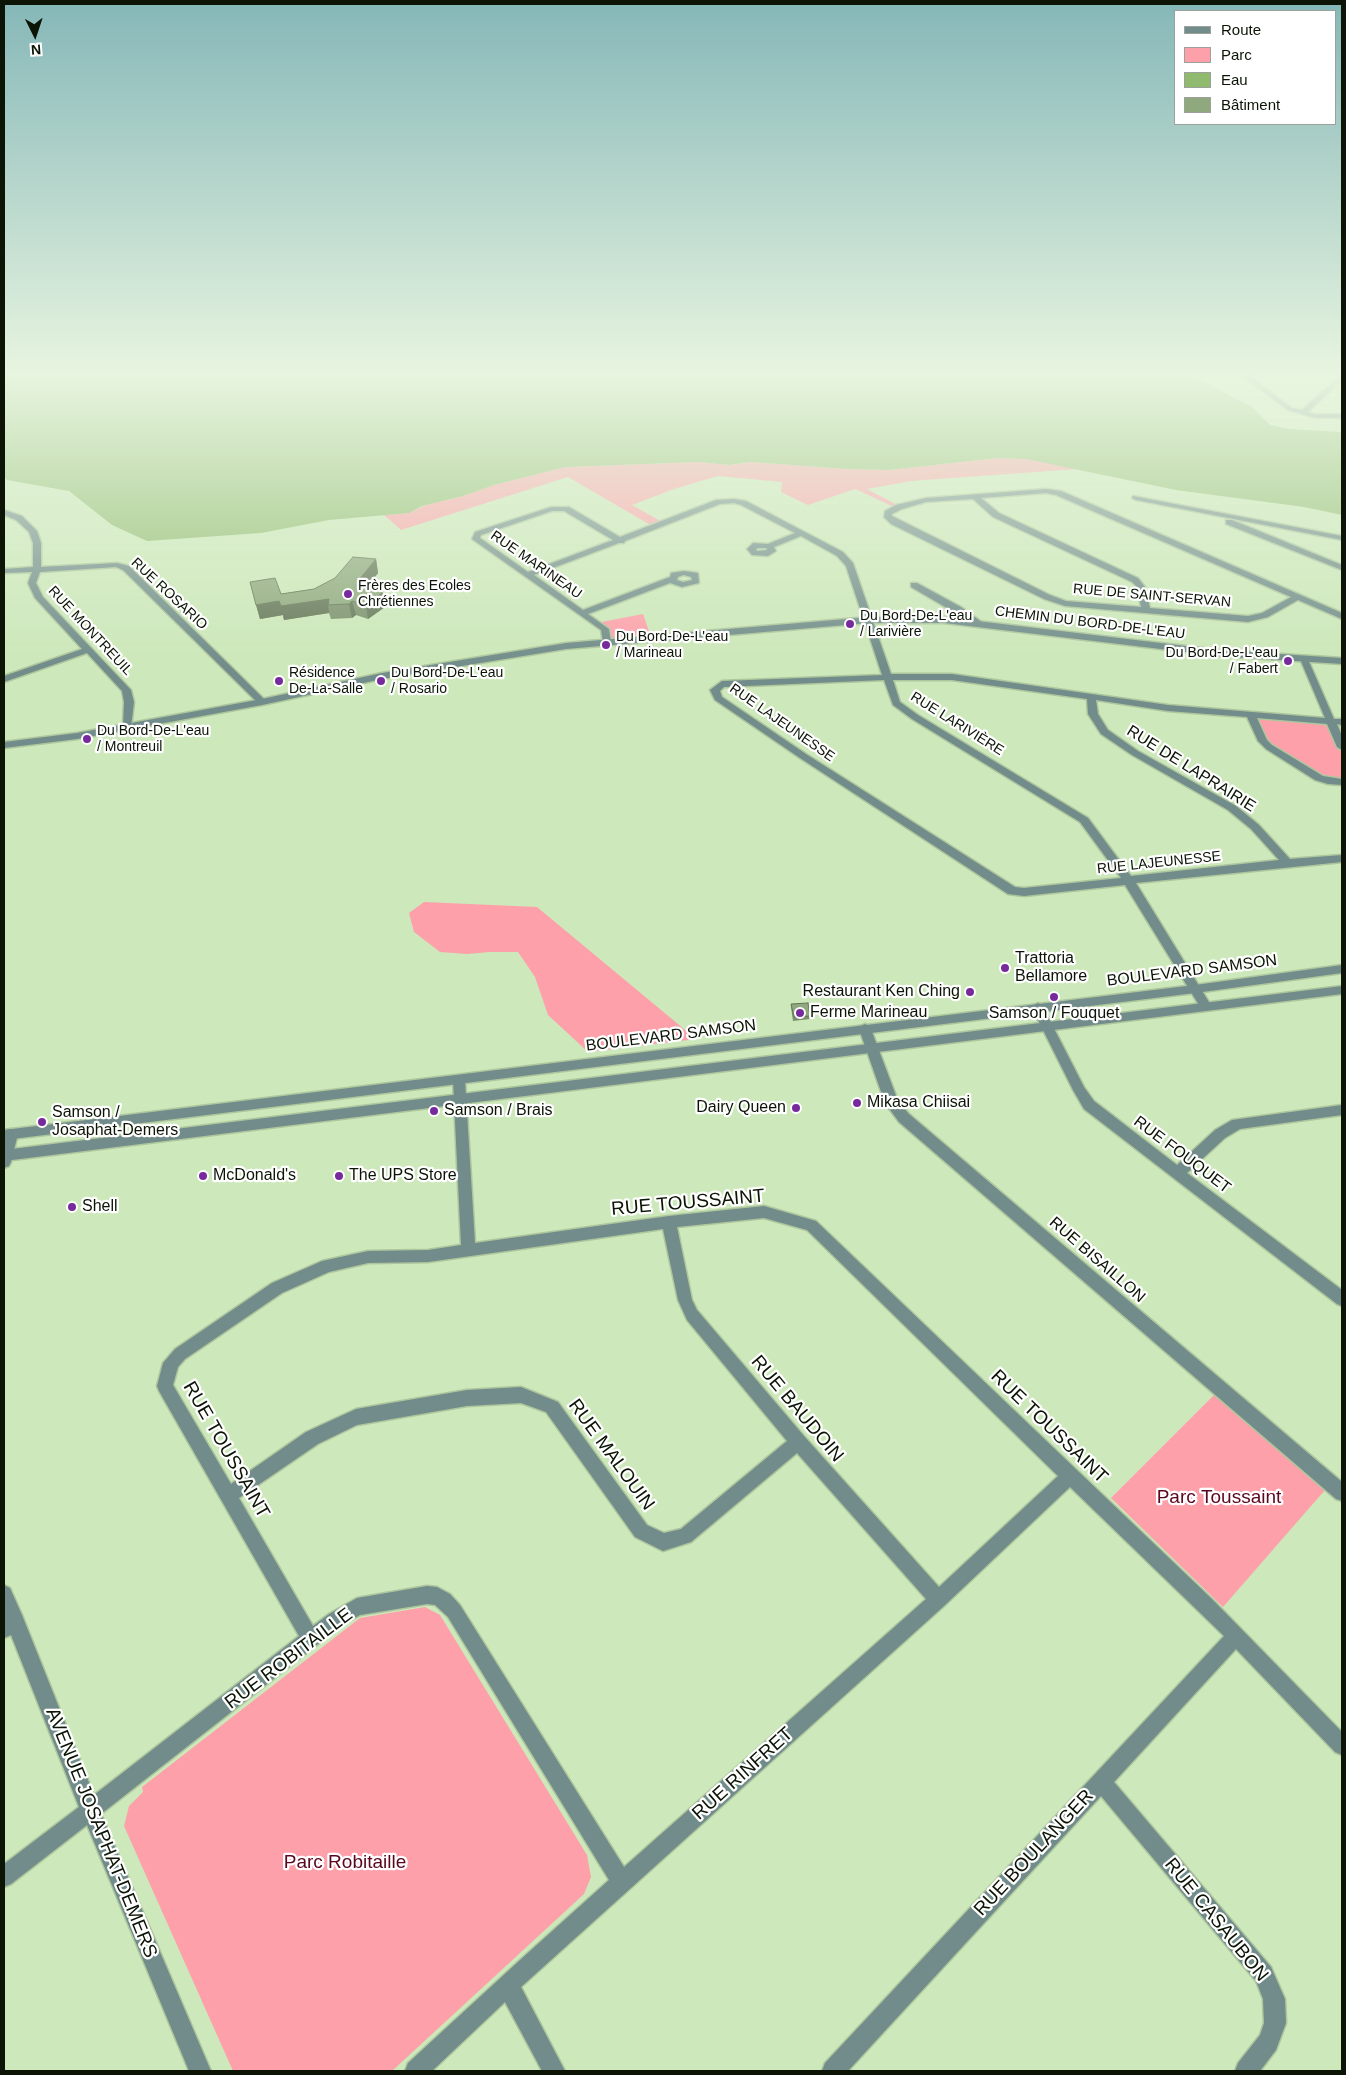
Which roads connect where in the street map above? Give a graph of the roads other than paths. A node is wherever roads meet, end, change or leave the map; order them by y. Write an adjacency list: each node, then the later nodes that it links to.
1 (975, 496): 17 (street, RUE DE SAINT-SERVAN); 18 (street); 18 (street, RUE DE SAINT-SERVAN)
2 (1136, 498): 4 (street)
3 (4, 512): 5 (street, RUE MONTREUIL)
4 (1204, 512): 8 (street); 12 (street)
5 (19, 518): 6 (street); 11 (street, RUE MONTREUIL)
6 (4, 523)
7 (800, 534): 9 (street, RUE LARIVIÈRE); 10 (street); 21 (street, RUE LARIVIÈRE)
8 (1342, 538)
9 (621, 540): 14 (street, RUE LARIVIÈRE); 14 (street, RUE MARINEAU)
10 (769, 546)
11 (37, 568): 13 (street, RUE ROSARIO); 24 (street, RUE MONTREUIL); 30 (street, RUE ROSARIO)
12 (1342, 568)
13 (4, 571)
14 (527, 575): 19 (street, RUE MARINEAU)
15 (672, 579): 19 (street)
16 (914, 585): 22 (street)
17 (1297, 597): 18 (street, RUE DE SAINT-SERVAN); 20 (street, RUE DE SAINT-SERVAN)
18 (1146, 609)
19 (582, 613): 23 (street, RUE MARINEAU)
20 (1342, 616)
21 (869, 620): 22 (street, CHEMIN DU BORD-DE-L'EAU); 23 (street, CHEMIN DU BORD-DE-L'EAU); 27 (street, RUE LARIVIÈRE)
22 (978, 623): 25 (street, CHEMIN DU BORD-DE-L'EAU)
23 (607, 642): 30 (street, CHEMIN DU BORD-DE-L'EAU)
24 (88, 650): 28 (street); 34 (street, RUE MONTREUIL)
25 (1304, 659): 26 (street, CHEMIN DU BORD-DE-L'EAU); 32 (street)
26 (1342, 661)
27 (888, 677): 29 (street, RUE LAJEUNESSE); 40 (street, RUE LARIVIÈRE); 40 (street, RUE LAJEUNESSE)
28 (4, 679)
29 (1091, 697): 31 (street, RUE LAJEUNESSE); 39 (street, RUE DE LAPRAIRIE)
30 (262, 702): 34 (street, CHEMIN DU BORD-DE-L'EAU)
31 (1251, 716): 32 (street, RUE LAJEUNESSE); 37 (street)
32 (1330, 722): 33 (street, RUE LAJEUNESSE); 36 (street)
33 (1342, 722)
34 (128, 726): 35 (street, CHEMIN DU BORD-DE-L'EAU)
35 (4, 745)
36 (1342, 746)
37 (1342, 782)
38 (1342, 859): 39 (street, RUE LAJEUNESSE)
39 (1287, 863): 40 (street, RUE LAJEUNESSE)
40 (1128, 880): 42 (street, RUE LARIVIÈRE)
41 (1342, 969): 42 (street, BOULEVARD SAMSON)
42 (1195, 989): 44 (street, RUE LARIVIÈRE); 45 (street, BOULEVARD SAMSON)
43 (1342, 990): 44 (street)
44 (1206, 1007): 46 (street)
45 (1038, 1008): 46 (street, RUE FOUQUET); 47 (street, BOULEVARD SAMSON)
46 (1048, 1027): 48 (street); 54 (street, RUE FOUQUET)
47 (865, 1029): 48 (street, RUE BISAILLON); 49 (street, BOULEVARD SAMSON)
48 (872, 1049): 50 (street); 60 (street, RUE BISAILLON)
49 (459, 1080): 50 (street); 52 (street, BOULEVARD SAMSON)
50 (460, 1100): 53 (street); 56 (street)
51 (1342, 1110): 54 (street)
52 (7, 1135): 53 (street)
53 (4, 1158)
54 (1178, 1173): 57 (street, RUE FOUQUET)
55 (669, 1222): 56 (street, RUE TOUSSAINT); 58 (street, RUE BAUDOIN); 59 (street, RUE TOUSSAINT)
56 (468, 1250): 61 (street, RUE TOUSSAINT)
57 (1342, 1298)
58 (798, 1442): 61 (street, RUE MALOUIN); 63 (street, RUE BAUDOIN)
59 (1070, 1476): 63 (street, RUE RINFRET); 65 (street, RUE TOUSSAINT)
60 (1342, 1493)
61 (229, 1495): 66 (street, RUE TOUSSAINT)
62 (4, 1594): 64 (street, AVENUE JOSAPHAT-DEMERS)
63 (938, 1600): 71 (street, RUE RINFRET)
64 (10, 1625): 69 (street, AVENUE JOSAPHAT-DEMERS)
65 (1236, 1636): 67 (street, RUE TOUSSAINT); 68 (street, RUE BOULANGER)
66 (311, 1639): 69 (street, RUE ROBITAILLE); 71 (street, RUE ROBITAILLE)
67 (1342, 1744)
68 (1101, 1781): 76 (street, RUE BOULANGER); 77 (street, RUE CASAUBON)
69 (90, 1810): 70 (street, RUE ROBITAILLE); 73 (street, AVENUE JOSAPHAT-DEMERS)
70 (4, 1877)
71 (622, 1883): 72 (street, RUE RINFRET)
72 (508, 1985): 74 (street, RUE RINFRET); 75 (street)
73 (200, 2071)
74 (416, 2071)
75 (554, 2071)
76 (833, 2071)
77 (1246, 2071)

